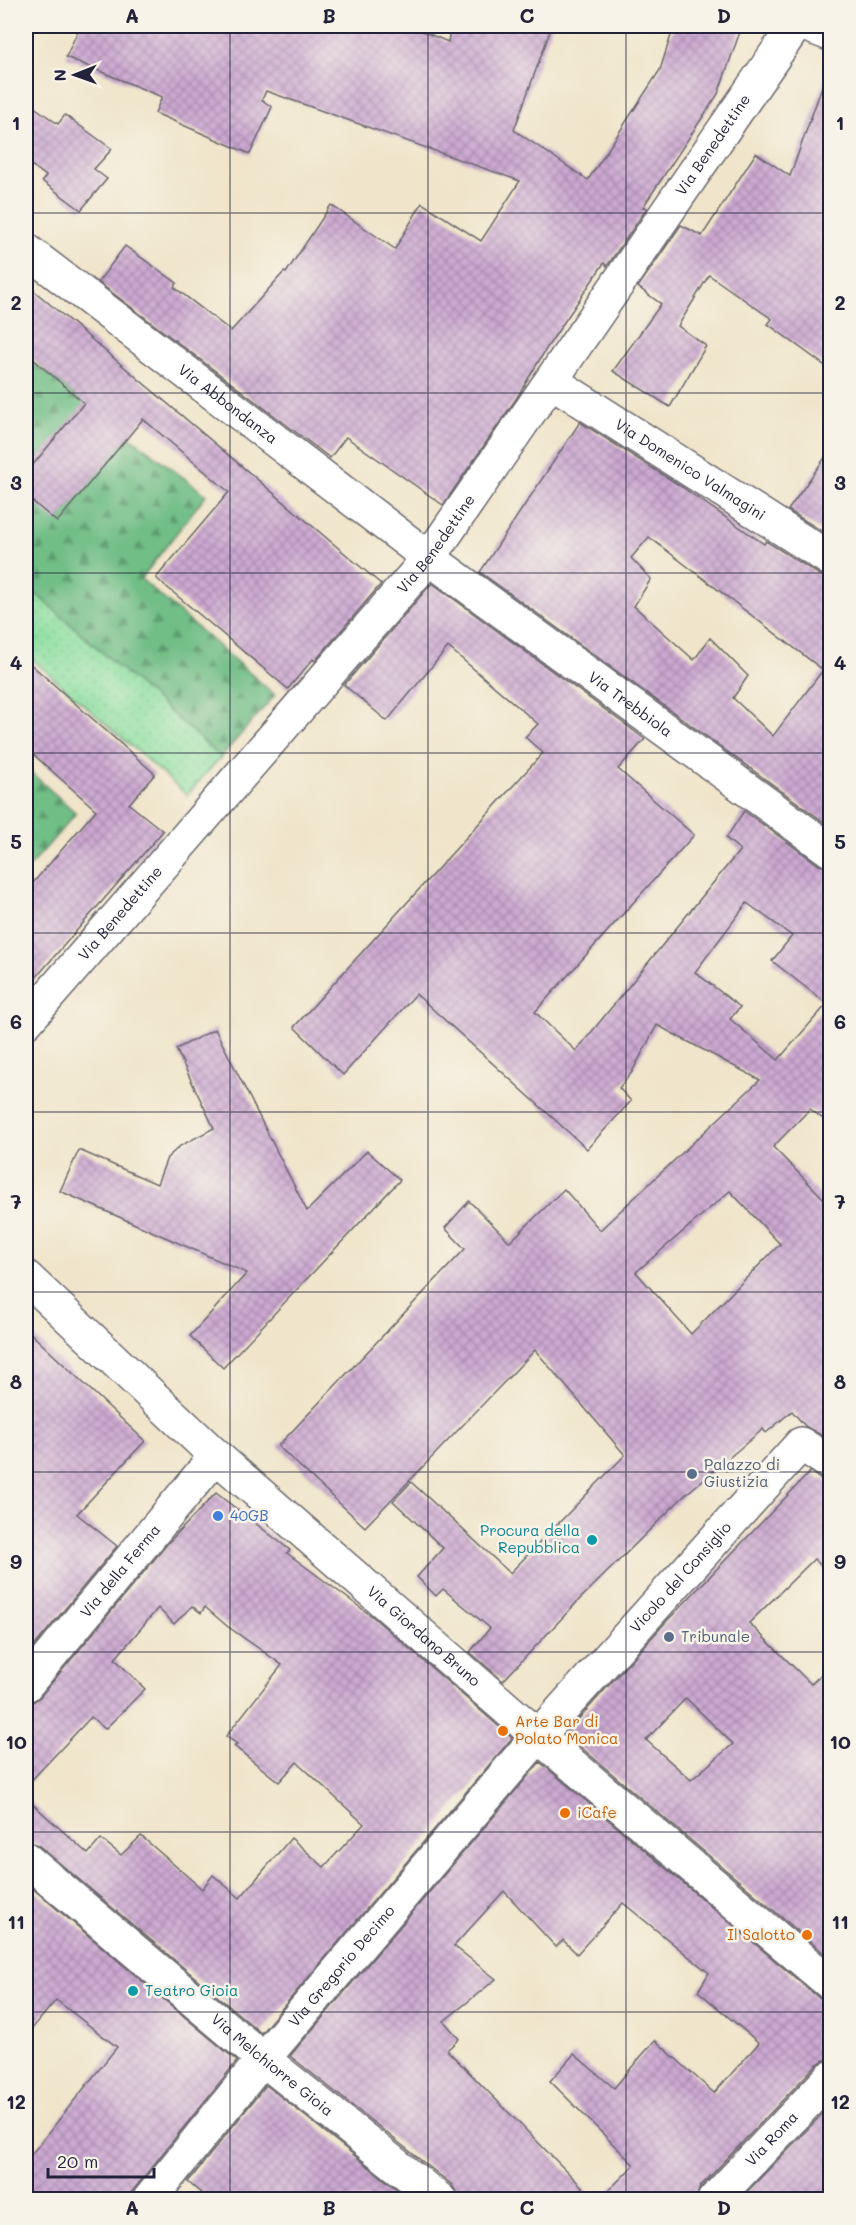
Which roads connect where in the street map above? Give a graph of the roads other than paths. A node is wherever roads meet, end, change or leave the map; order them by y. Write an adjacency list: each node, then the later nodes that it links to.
1 (795, 26): 5 (street, Via Benedettine)
2 (809, 26): 3 (street)
3 (831, 34)
4 (26, 250): 6 (street, Via Abbondanza)
5 (551, 381): 6 (street, Via Benedettine); 7 (street, Via Domenico Valmagini)
6 (429, 558): 8 (street, Via Trebbiola); 9 (street, Via Benedettine)
7 (831, 559)
8 (831, 850)
9 (26, 1022)
10 (26, 1277): 11 (street, Via Giordano Bruno)
11 (216, 1456): 13 (street, Via della Ferma); 14 (street, Via Giordano Bruno)
12 (831, 1464): 14 (street, Vicolo del Consiglio)
13 (26, 1685)
14 (538, 1736): 16 (street, Via Giordano Bruno); 17 (street, Via Gregorio Decimo)
15 (26, 1859): 17 (street, Via Melchiorre Gioia)
16 (831, 1983)
17 (263, 2059): 19 (street, Via Gregorio Decimo); 20 (street, Via Melchiorre Gioia)
18 (831, 2078): 21 (street, Via Roma)
19 (149, 2199)
20 (440, 2199)
21 (714, 2199)

